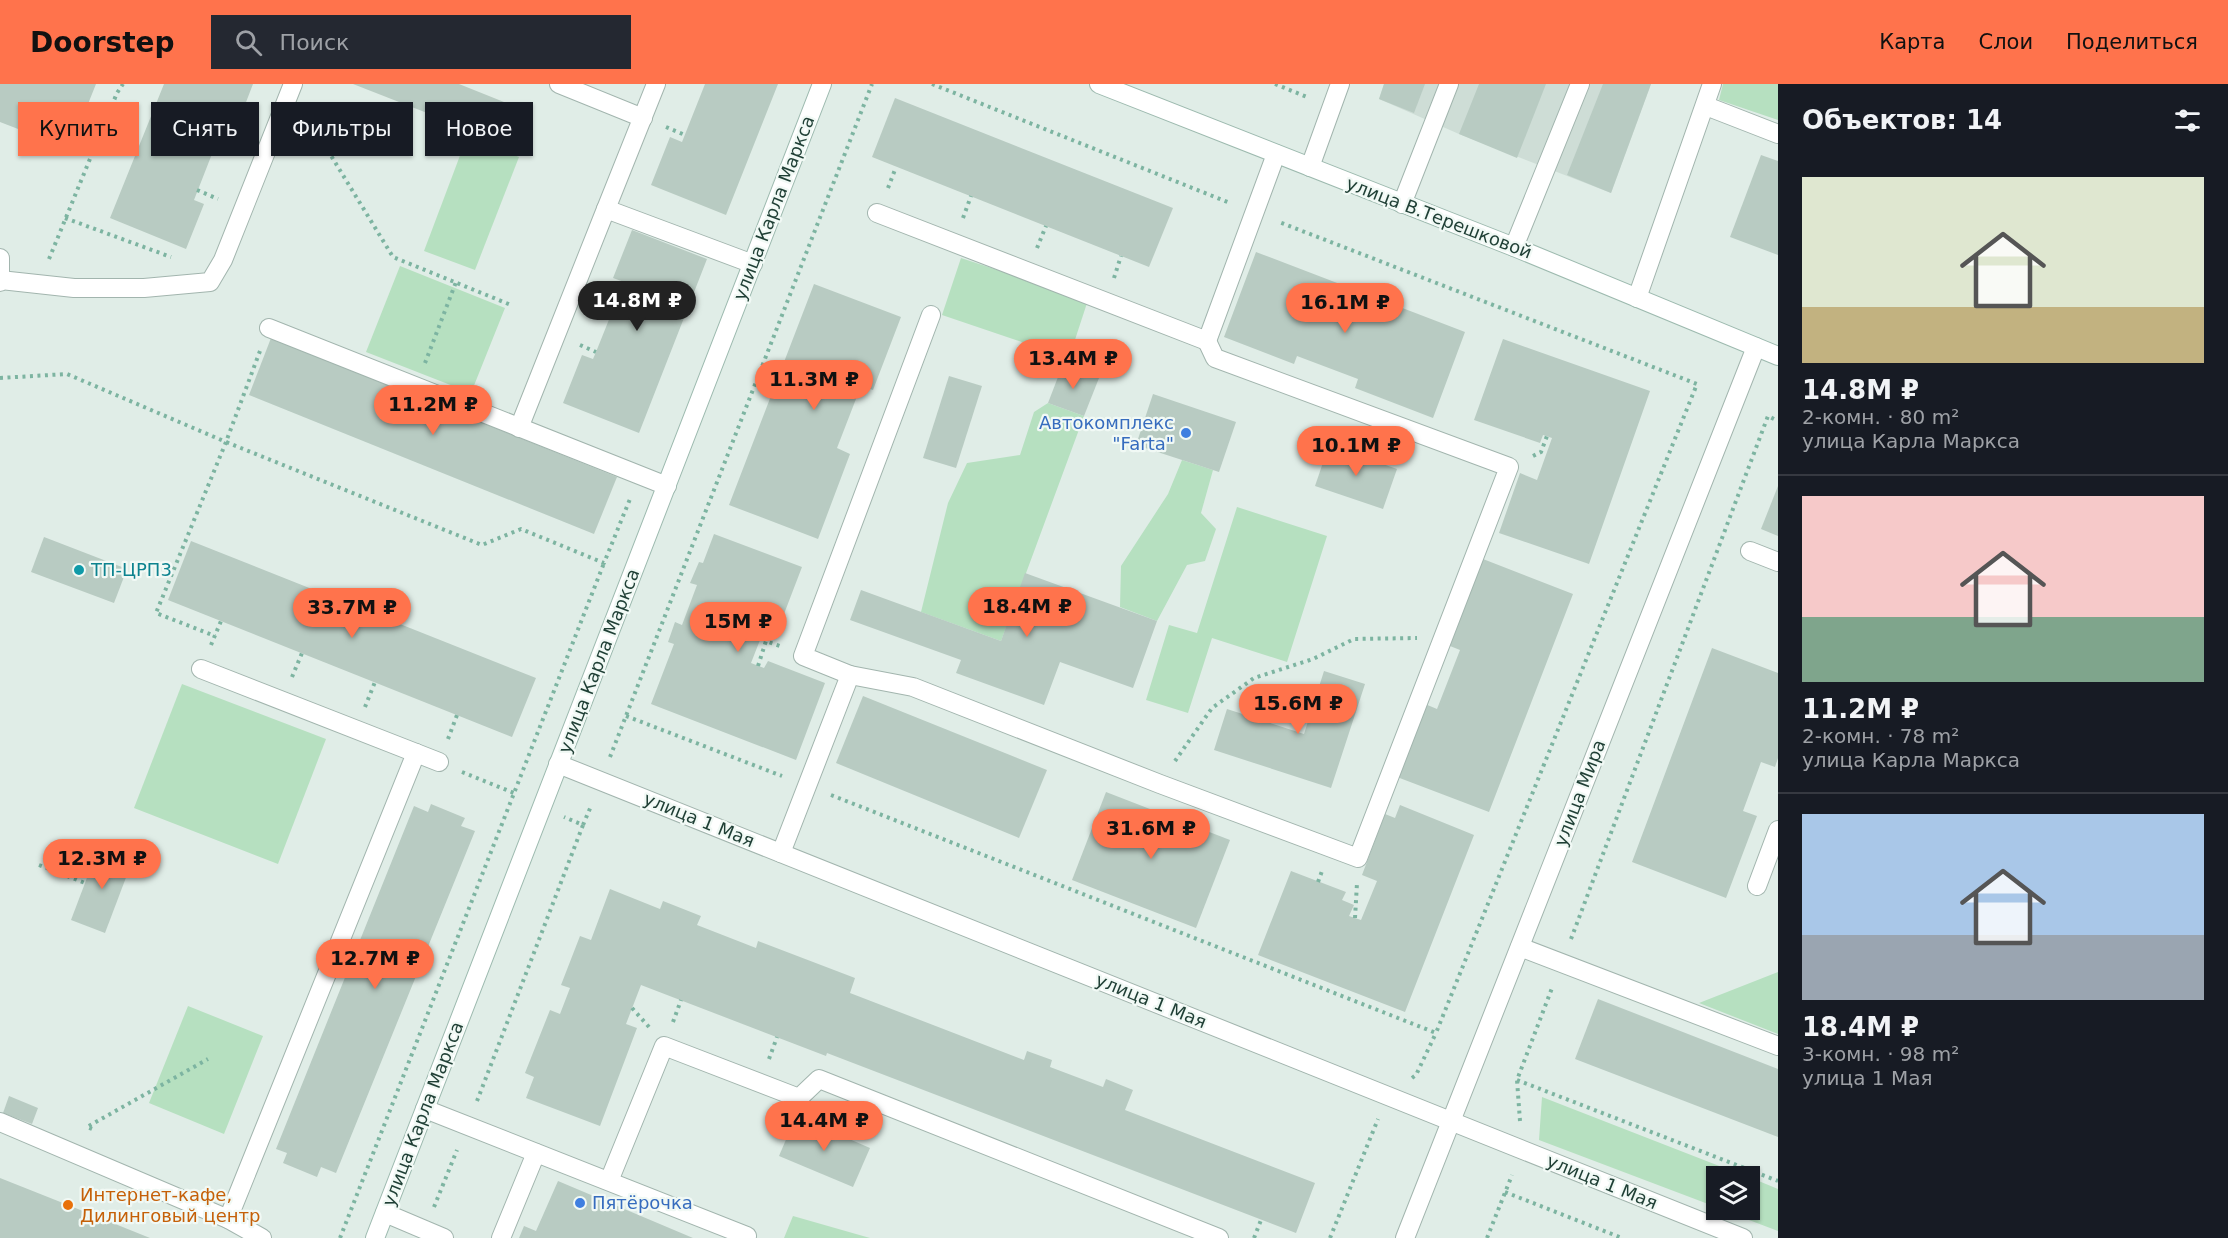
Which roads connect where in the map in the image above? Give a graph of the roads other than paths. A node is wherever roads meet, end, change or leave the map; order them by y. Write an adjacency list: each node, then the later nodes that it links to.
1 (559, 84): 11 (street)
2 (656, 84): 11 (street)
3 (822, 84): 20 (street, улица Карла Маркса)
4 (1099, 84): 13 (street, улица В.Терешковой)
5 (1340, 84): 14 (street)
6 (1449, 84): 15 (street)
7 (1580, 84): 18 (street)
8 (1712, 84): 10 (street)
9 (292, 87): 21 (street)
10 (1706, 106): 12 (street); 22 (street)
11 (643, 118): 16 (street)
12 (1778, 134)
13 (1276, 154): 14 (street, улица В.Терешковой); 25 (street)
14 (1310, 167): 15 (street, улица В.Терешковой)
15 (1402, 204): 18 (street, улица В.Терешковой)
16 (606, 209): 20 (street); 28 (street)
17 (877, 213): 25 (street)
18 (1515, 247): 22 (street, улица В.Терешковой)
19 (0, 258): 21 (street)
20 (753, 264): 29 (street, улица Карла Маркса)
21 (0, 281)
22 (1637, 298): 26 (street, улица В.Терешковой)
23 (931, 315): 33 (street)
24 (269, 328): 28 (street)
25 (1207, 341): 33 (street)
26 (1756, 347): 27 (street, улица В.Терешковой); 40 (street, улица Мира)
27 (1778, 356)
28 (519, 428): 29 (street)
29 (667, 486): 36 (street, улица Карла Маркса)
30 (1750, 551): 31 (street)
31 (1778, 562)
32 (201, 669): 34 (street)
33 (850, 675): 38 (street)
34 (416, 753): 35 (street); 48 (street)
35 (439, 762)
36 (558, 764): 38 (street, улица 1 Мая); 42 (street, улица Карла Маркса)
37 (1777, 834): 39 (street)
38 (781, 852): 44 (street, улица 1 Мая)
39 (1757, 886)
40 (1520, 947): 41 (street); 44 (street, улица Мира)
41 (1778, 1046)
42 (425, 1109): 45 (street); 47 (street, улица Карла Маркса)
43 (0, 1122): 48 (street)
44 (1451, 1122): 55 (street, улица Мира); 56 (street, улица 1 Мая)
45 (536, 1153): 46 (street); 52 (street)
46 (609, 1181): 53 (street); 54 (street)
47 (384, 1213): 50 (street, улица Карла Маркса); 51 (street)
48 (228, 1219): 49 (street)
49 (262, 1238)
50 (375, 1238)
51 (444, 1238)
52 (501, 1238)
53 (746, 1238)
54 (1219, 1238)
55 (1405, 1238)
56 (1743, 1238)

